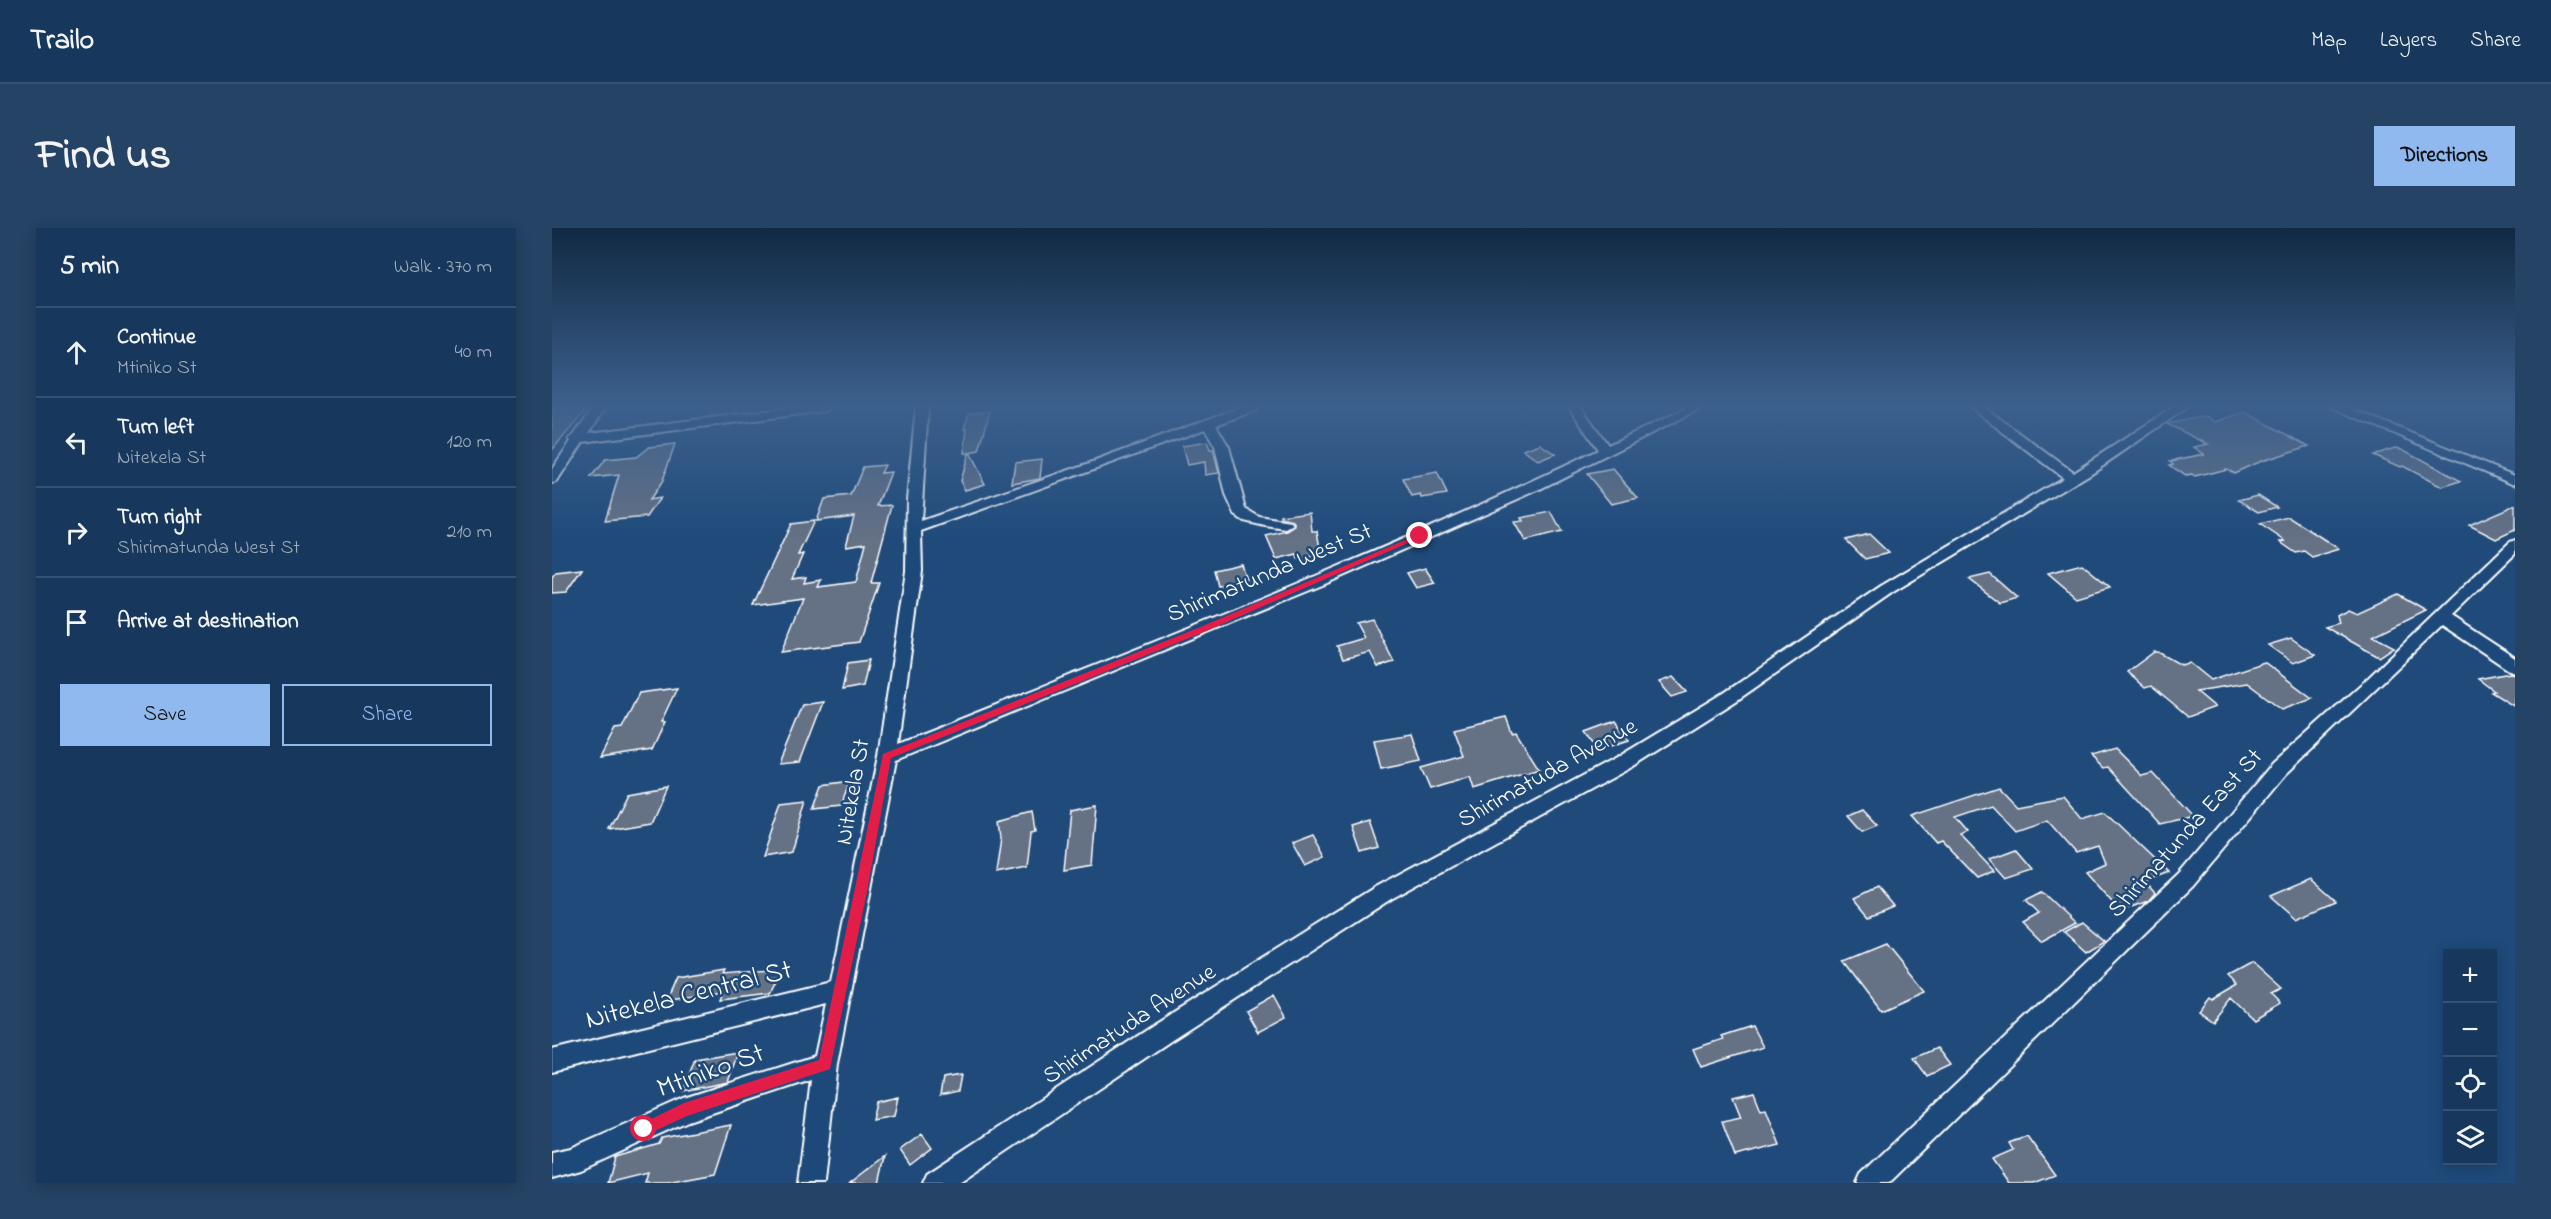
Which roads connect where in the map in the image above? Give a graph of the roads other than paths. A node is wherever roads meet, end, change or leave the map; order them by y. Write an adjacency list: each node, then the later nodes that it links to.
1 (568, 452): 10 (street)
2 (917, 452): 13 (street, Nitekela St)
3 (1129, 452): 13 (street)
4 (1223, 452): 12 (street)
5 (1604, 452): 17 (street, Shirimatunda West St)
6 (2036, 452): 9 (street)
7 (2112, 452): 9 (street, Shirimatuda Avenue)
8 (2446, 452): 11 (street)
9 (2071, 478): 23 (street, Shirimatuda Avenue)
10 (552, 479)
11 (2515, 480)
12 (1286, 525)
13 (914, 529): 17 (street, Nitekela St)
14 (2515, 544): 15 (street, Shirimatunda East St)
15 (2440, 616): 16 (street); 24 (street, Shirimatunda East St)
16 (2515, 666)
17 (887, 756): 18 (street, Nitekela St)
18 (840, 990): 19 (street, Nitekela Central St); 20 (street, Nitekela St)
19 (552, 1061)
20 (825, 1064): 21 (street, Mtiniko St); 22 (street, Nitekela St)
21 (552, 1165)
22 (811, 1183)
23 (936, 1183)
24 (1870, 1183)

